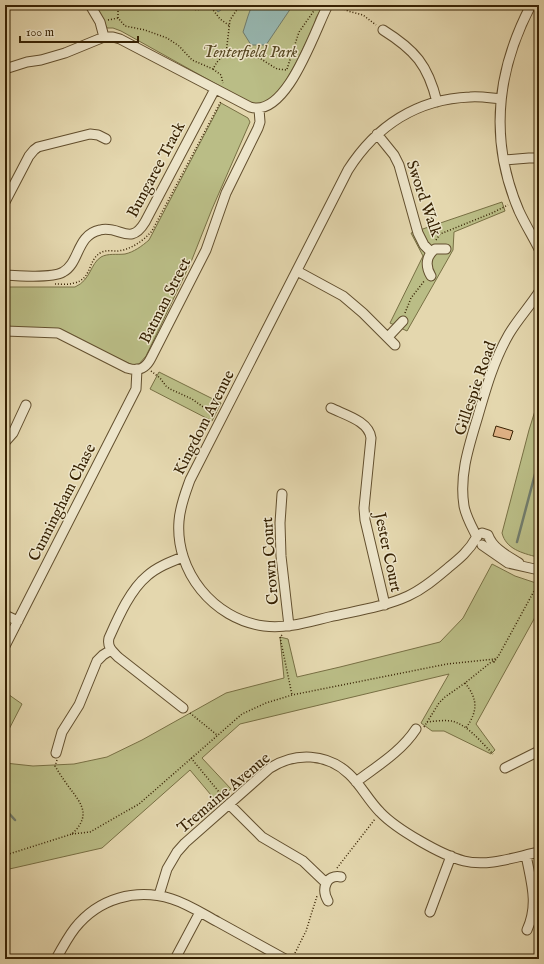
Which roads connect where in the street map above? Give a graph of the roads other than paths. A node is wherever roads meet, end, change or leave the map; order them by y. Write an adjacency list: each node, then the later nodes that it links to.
1 (90, 5): 5 (street)
2 (328, 5): 10 (street)
3 (530, 5): 8 (street)
4 (383, 30): 9 (street)
5 (104, 37): 6 (street); 7 (street)
6 (5, 69)
7 (219, 86): 10 (street); 21 (street, Bungaree Track)
8 (501, 99): 9 (street, Kingdom Avenue); 14 (street)
9 (437, 102): 11 (street, Kingdom Avenue)
10 (259, 109): 28 (street, Batman Street)
11 (376, 134): 19 (street, Sword Walk); 20 (street, Kingdom Avenue)
12 (106, 139): 15 (street)
13 (539, 158): 14 (street)
14 (504, 160): 16 (street)
15 (5, 202)
16 (536, 240): 18 (street)
17 (446, 249): 19 (street, Sword Walk)
18 (539, 250)
19 (431, 252): 22 (street, Sword Walk)
20 (297, 271): 26 (street); 34 (street, Kingdom Avenue)
21 (5, 275)
22 (431, 276)
23 (538, 295): 33 (street, Gillespie Road)
24 (403, 321): 26 (street)
25 (5, 331): 28 (street)
26 (388, 337): 27 (street)
27 (395, 345)
28 (141, 368): 38 (street, Cunningham Chase)
29 (26, 405): 31 (street)
30 (331, 408): 36 (street, Jester Court)
31 (5, 442)
32 (282, 494): 39 (street, Crown Court)
33 (481, 540): 35 (street, Gillespie Road); 36 (street, Kingdom Avenue)
34 (183, 558): 39 (street, Kingdom Avenue); 41 (street)
35 (539, 570)
36 (384, 605): 39 (street, Kingdom Avenue)
37 (5, 615): 38 (street)
38 (18, 621): 40 (street, Cunningham Chase)
39 (289, 626)
40 (5, 646)
41 (111, 650): 42 (street); 45 (street)
42 (184, 708)
43 (420, 729): 47 (street)
44 (539, 751): 46 (street)
45 (56, 753)
46 (505, 768)
47 (356, 782): 48 (street, Tremaine Avenue); 51 (street, Tremaine Avenue)
48 (229, 804): 52 (street); 53 (street, Tremaine Avenue)
49 (539, 852): 50 (street, Tremaine Avenue)
50 (526, 855): 51 (street, Tremaine Avenue); 56 (street)
51 (451, 856): 55 (street)
52 (341, 877)
53 (159, 895): 54 (street); 57 (street)
54 (200, 912): 58 (street); 59 (street)
55 (430, 912)
56 (527, 930)
57 (56, 959)
58 (175, 959)
59 (285, 959)

